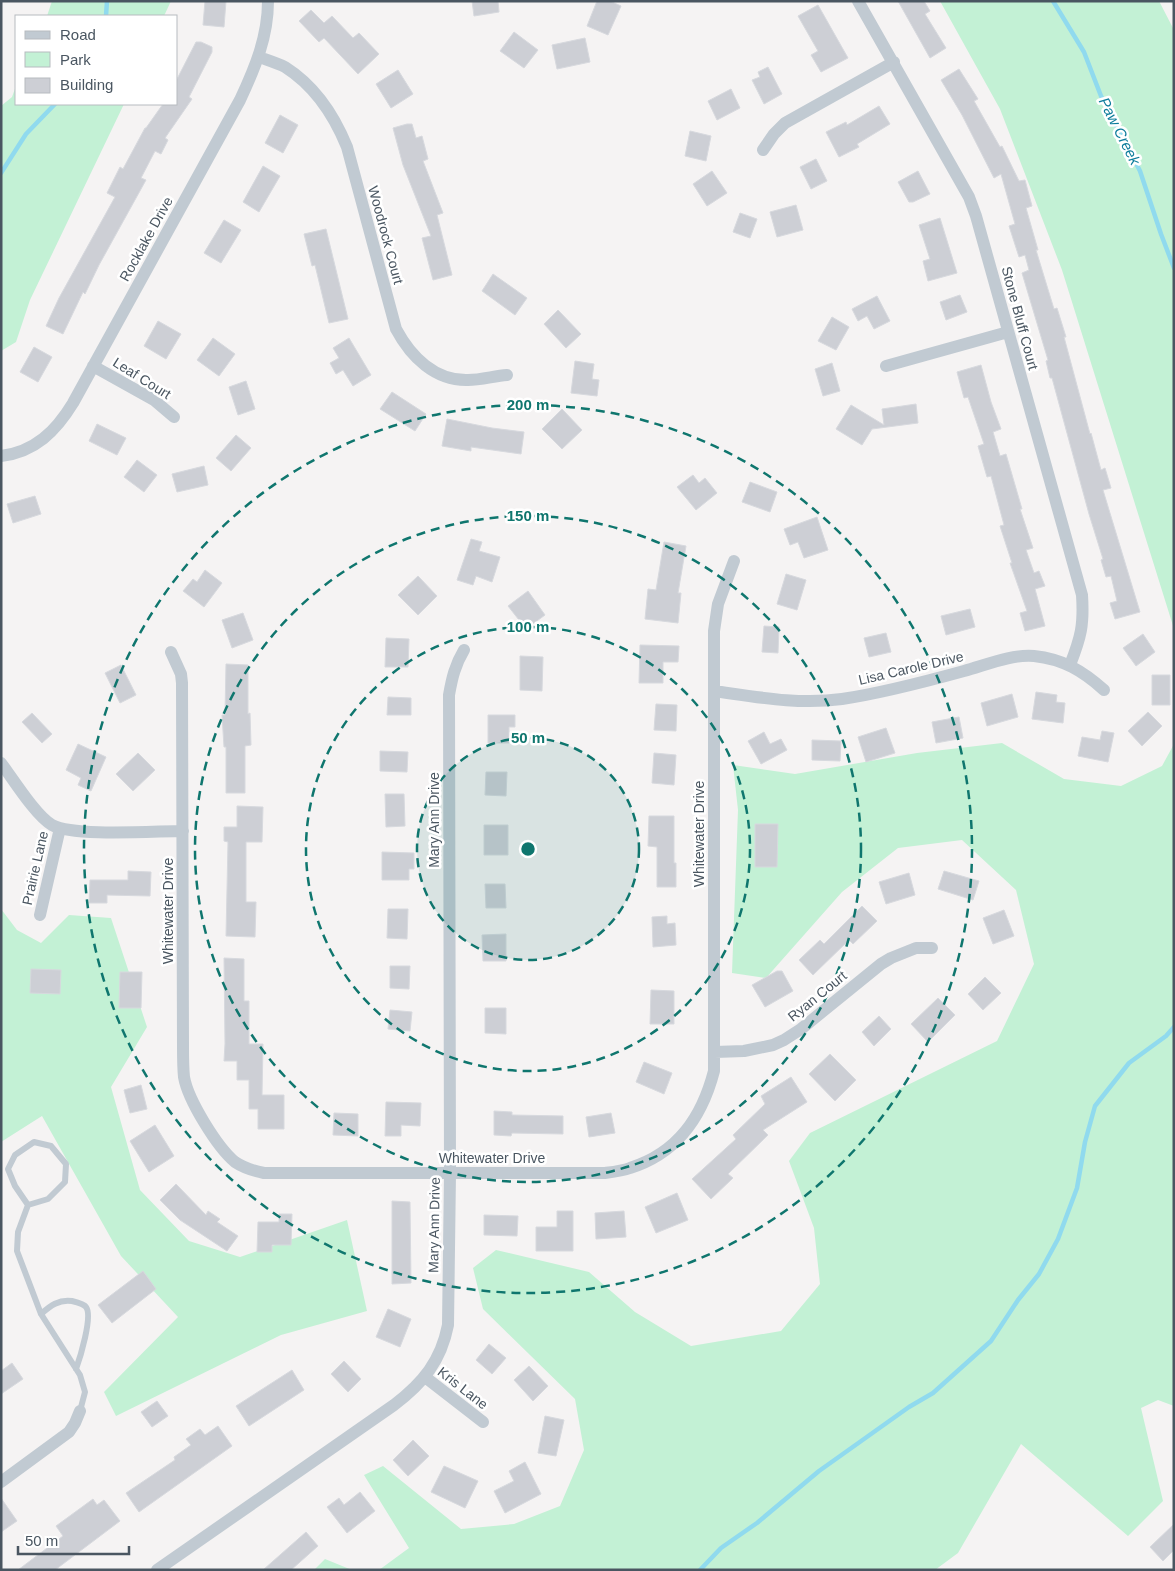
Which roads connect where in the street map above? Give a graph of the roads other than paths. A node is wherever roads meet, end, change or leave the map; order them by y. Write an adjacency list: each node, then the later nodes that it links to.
1 (268, 1): 3 (street, Rocklake Drive)
2 (858, 1): 4 (street, Stone Bluff Court)
3 (259, 57): 7 (street, Rocklake Drive); 9 (street, Woodrock Court)
4 (894, 62): 5 (street); 6 (street, Stone Bluff Court)
5 (763, 150)
6 (1008, 332): 8 (street); 15 (street, Stone Bluff Court)
7 (93, 366): 10 (street, Leaf Court); 11 (street, Rocklake Drive)
8 (886, 366)
9 (507, 374)
10 (174, 417)
11 (1, 456)
12 (734, 561): 17 (street, Whitewater Drive)
13 (464, 650): 24 (street, Mary Ann Drive)
14 (171, 652): 20 (street, Whitewater Drive)
15 (1070, 664): 16 (street, Lisa Carole Drive); 17 (street, Lisa Carole Drive)
16 (1104, 690)
17 (714, 691): 23 (street, Whitewater Drive)
18 (1, 762): 19 (street)
19 (60, 828): 20 (street); 21 (street, Prairie Lane)
20 (183, 831): 24 (street, Whitewater Drive)
21 (40, 916)
22 (932, 948): 23 (street, Ryan Court)
23 (715, 1052): 24 (street, Whitewater Drive)
24 (450, 1173): 28 (street, Mary Ann Drive)
25 (28, 1204): 25 (lane); 26 (lane)
26 (41, 1314): 27 (lane); 27 (lane)
27 (76, 1369): 29 (lane)
28 (425, 1377): 30 (street, Kris Lane); 32 (street, Mary Ann Drive)
29 (80, 1411): 31 (street)
30 (483, 1422)
31 (1, 1482)
32 (157, 1570)

